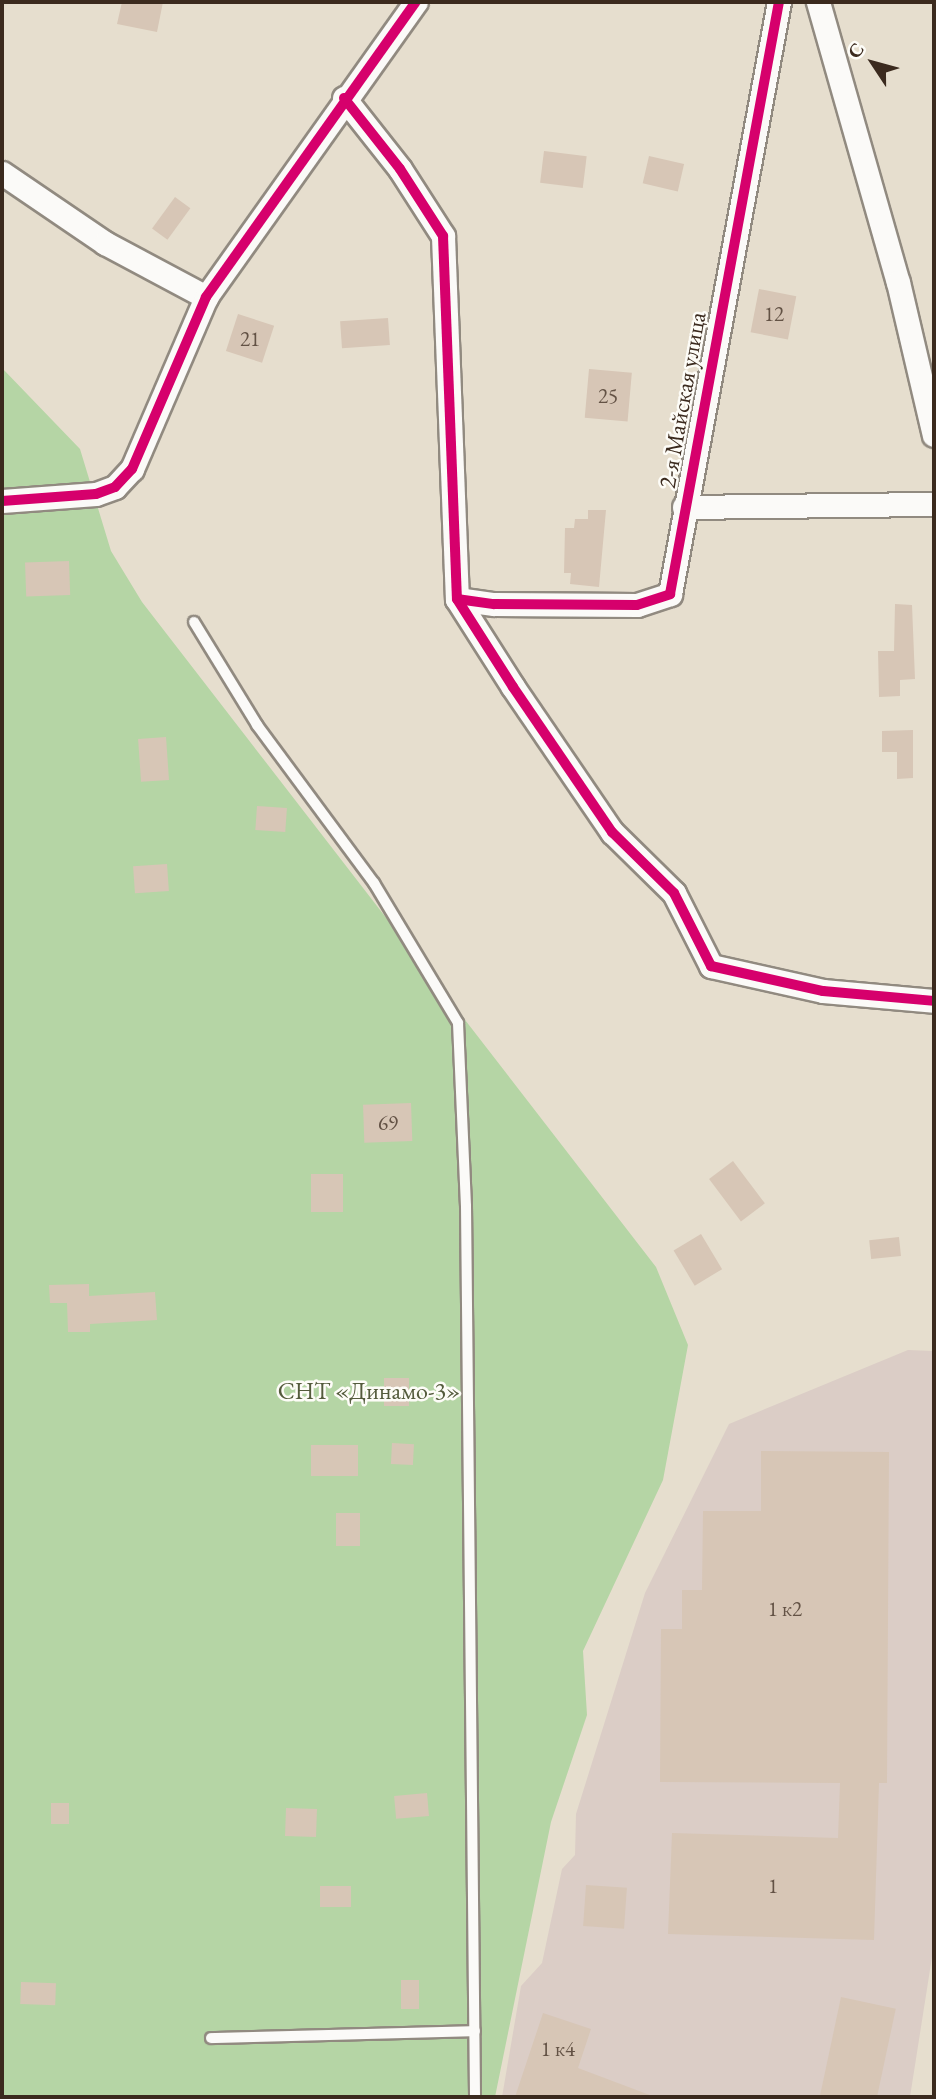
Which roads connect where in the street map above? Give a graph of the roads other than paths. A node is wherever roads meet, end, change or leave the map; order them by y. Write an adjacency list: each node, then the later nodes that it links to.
1 (779, 2): 10 (street, 2-я Майская улица)
2 (818, 2): 7 (street)
3 (407, 4): 4 (street)
4 (344, 98): 6 (street); 11 (street)
5 (2, 173): 6 (street)
6 (206, 297): 8 (street)
7 (934, 435)
8 (2, 501)
9 (934, 504): 10 (street)
10 (684, 507): 11 (street, 2-я Майская улица)
11 (457, 599): 13 (street)
12 (194, 622): 14 (lane)
13 (934, 1001)
14 (475, 2031): 15 (lane); 16 (lane)
15 (211, 2038)
16 (475, 2097)

